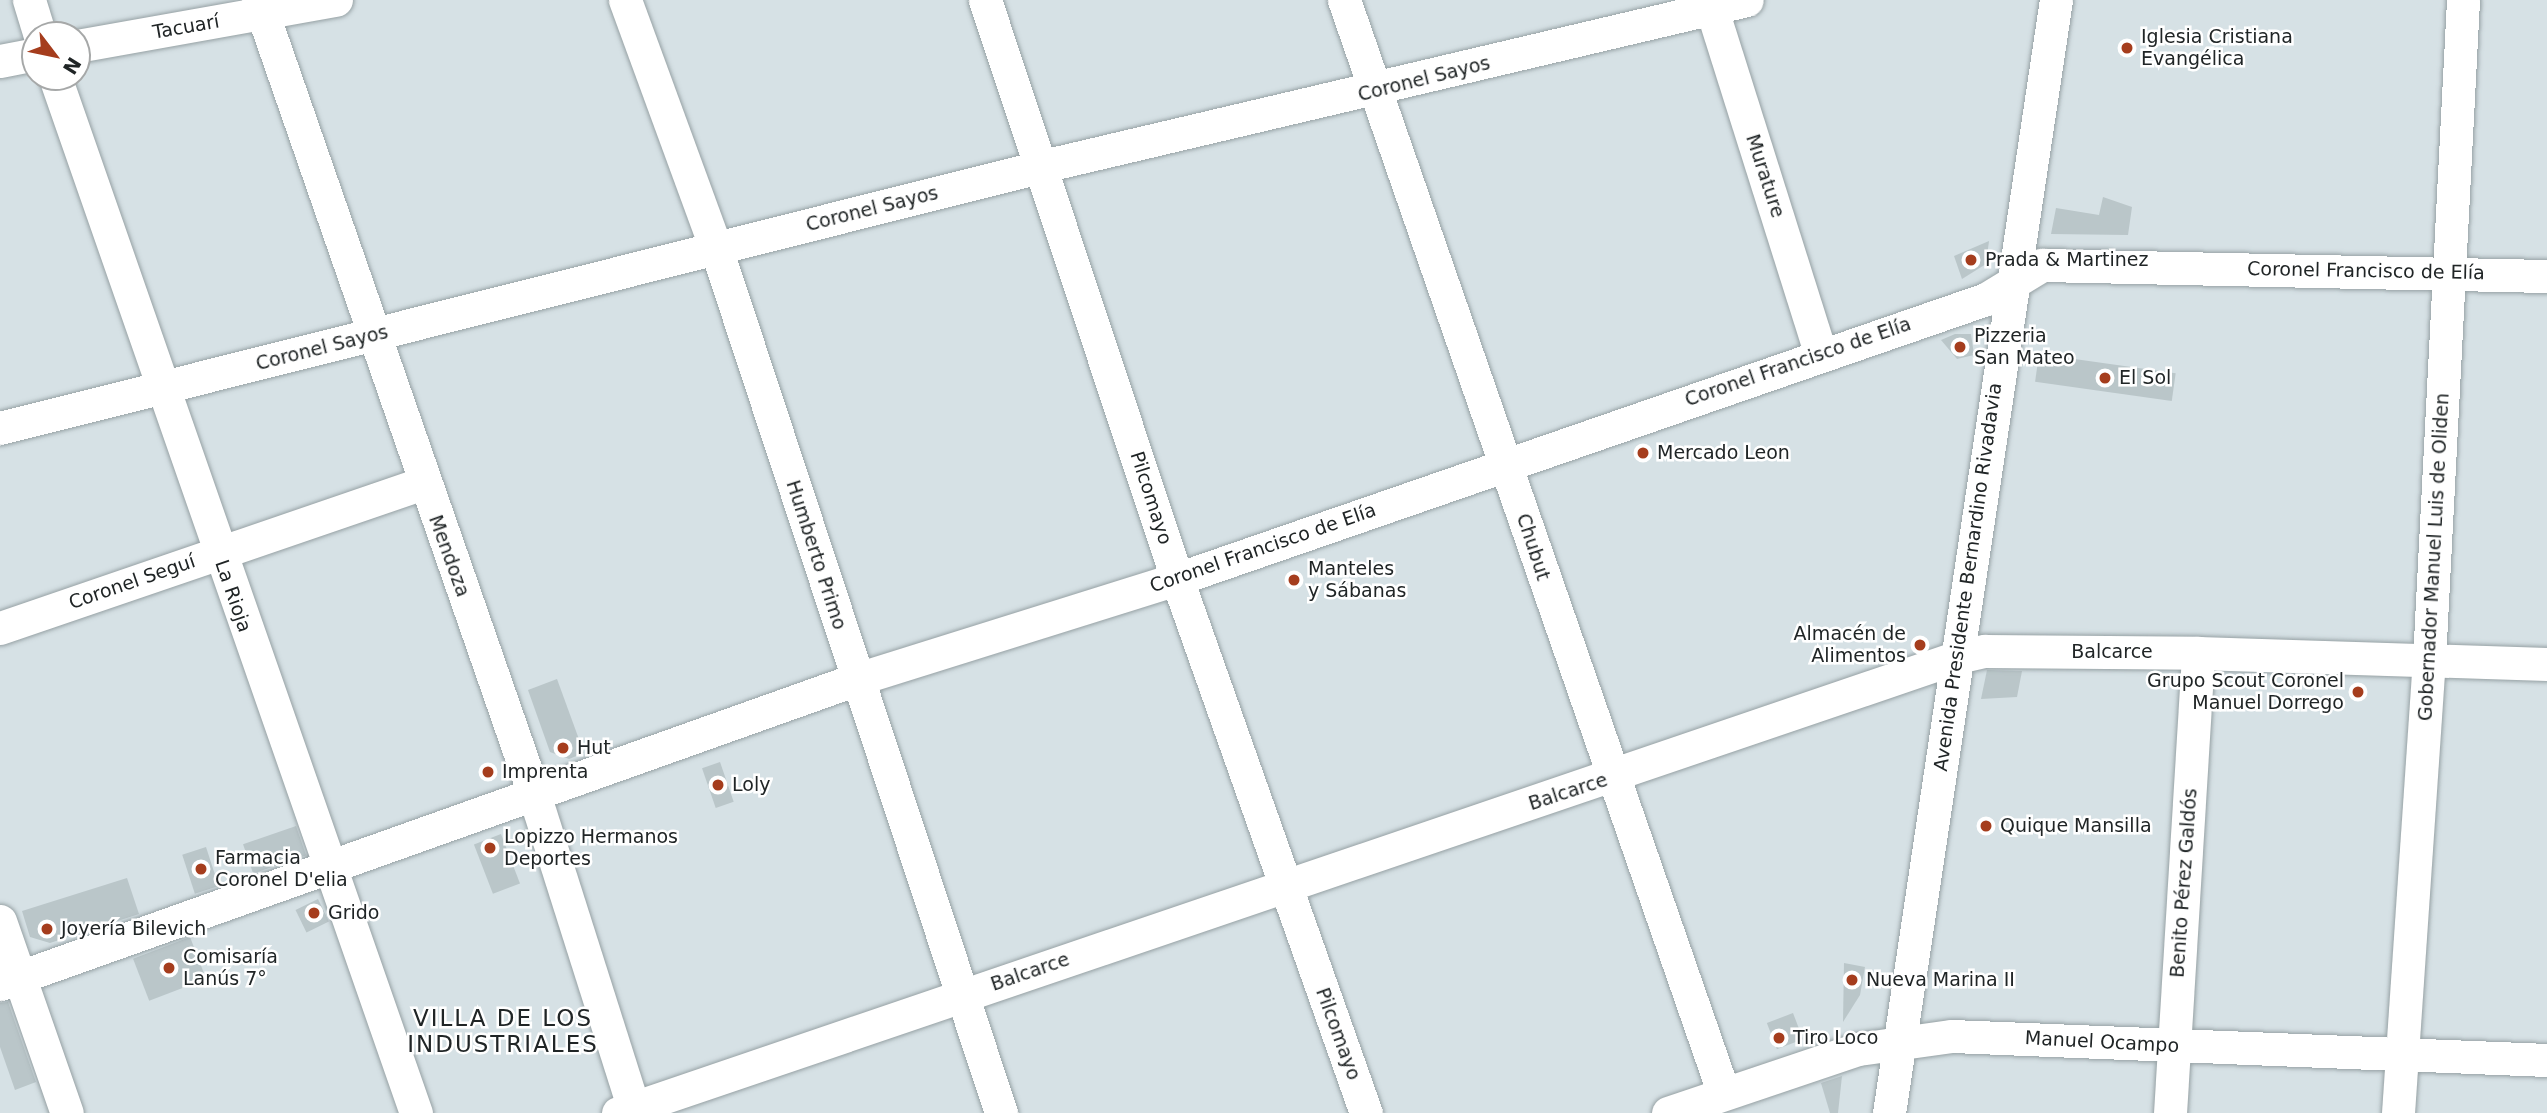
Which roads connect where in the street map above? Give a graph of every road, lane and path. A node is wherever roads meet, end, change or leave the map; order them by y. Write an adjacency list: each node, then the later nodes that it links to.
1 (29, 0): 11 (street)
2 (336, 0): 10 (street, Tacuarí)
3 (625, 0): 18 (street, Humberto Primo)
4 (985, 0): 17 (street, Pilcomayo)
5 (1345, 0): 16 (street, Chubut)
6 (1747, 0): 9 (street, Coronel Sayos)
7 (2056, 0): 21 (street, Avenida Presidente Bernardino Rivadavia)
8 (2463, 0): 19 (street, Gobernador Manuel Luis de Oliden)
9 (1710, 4): 16 (street, Coronel Sayos); 23 (street, Murature)
10 (260, 7): 12 (street, Tacuarí); 22 (street, Mendoza)
11 (36, 21)
12 (91, 43)
13 (21, 57): 14 (street)
14 (0, 61)
15 (60, 91): 24 (street, La Rioja)
16 (1377, 92): 17 (street, Coronel Sayos); 26 (street, Chubut)
17 (1043, 166): 18 (street, Coronel Sayos); 29 (street, Pilcomayo)
18 (716, 248): 22 (street, Coronel Sayos); 35 (street, Humberto Primo)
19 (2449, 272): 20 (street, Coronel Francisco de Elía); 21 (street, Coronel Francisco de Elía); 33 (street, Gobernador Manuel Luis de Oliden)
20 (2547, 276)
21 (2010, 284): 23 (street, Coronel Francisco de Elía); 32 (street, Avenida Presidente Bernardino Rivadavia)
22 (372, 335): 24 (street, Coronel Sayos); 27 (street, Mendoza)
23 (1820, 352): 26 (street, Coronel Francisco de Elía)
24 (162, 387): 25 (street, Coronel Sayos); 28 (street, La Rioja)
25 (0, 428)
26 (1505, 463): 29 (street, Coronel Francisco de Elía); 36 (street, Chubut)
27 (423, 483): 28 (street, Coronel Seguí); 37 (street, Mendoza)
28 (218, 552): 30 (street, Coronel Seguí); 38 (street, La Rioja)
29 (1177, 579): 35 (street, Coronel Francisco de Elía); 39 (street, Pilcomayo)
30 (0, 628)
31 (2198, 653): 32 (street, Balcarce); 33 (street, Balcarce); 44 (street, Benito Pérez Galdós)
32 (1958, 657): 36 (street, Balcarce); 43 (street, Avenida Presidente Bernardino Rivadavia)
33 (2430, 660): 34 (street, Balcarce); 45 (street, Gobernador Manuel Luis de Oliden)
34 (2547, 664)
35 (857, 679): 37 (street, Coronel Francisco de Elía); 42 (street, Humberto Primo)
36 (1611, 778): 39 (street, Balcarce); 47 (street, Chubut)
37 (534, 794): 38 (street, Coronel Francisco de Elía); 48 (street, Mendoza)
38 (329, 869): 41 (street, Coronel Francisco de Elía); 50 (street, La Rioja)
39 (1286, 886): 42 (street, Balcarce); 52 (street, Pilcomayo)
40 (0, 921): 41 (street)
41 (10, 981): 49 (street)
42 (960, 995): 48 (street, Balcarce); 51 (street, Humberto Primo)
43 (1896, 1040): 44 (street, Manuel Ocampo); 47 (street, Manuel Ocampo); 54 (street, Avenida Presidente Bernardino Rivadavia)
44 (2174, 1045): 45 (street, Manuel Ocampo); 55 (street, Benito Pérez Galdós)
45 (2401, 1055): 46 (street, Manuel Ocampo); 56 (street, Gobernador Manuel Luis de Oliden)
46 (2547, 1060)
47 (1724, 1094): 53 (street, Manuel Ocampo)
48 (629, 1111)
49 (67, 1113)
50 (415, 1113)
51 (1001, 1113)
52 (1366, 1113)
53 (1668, 1113)
54 (1889, 1113)
55 (2170, 1113)
56 (2398, 1113)

